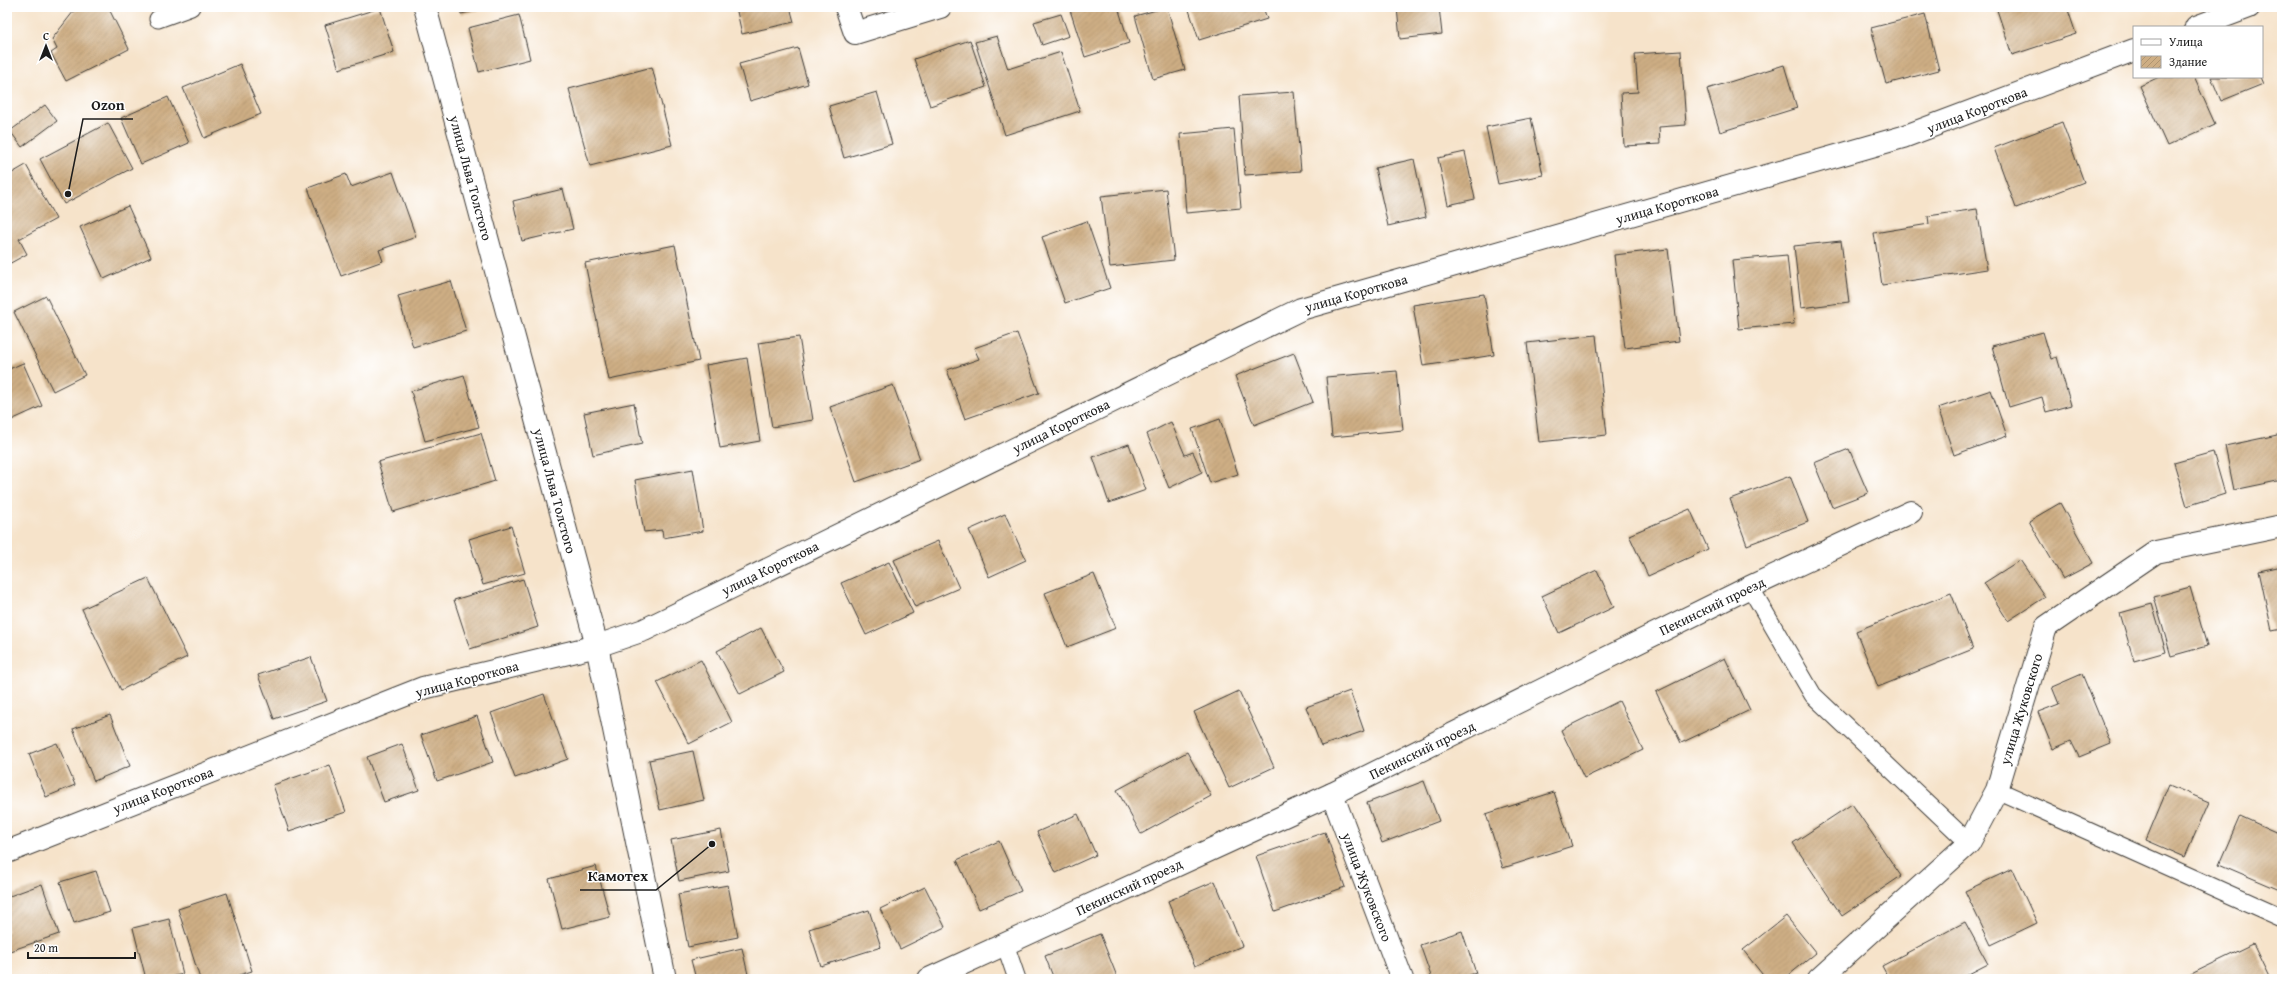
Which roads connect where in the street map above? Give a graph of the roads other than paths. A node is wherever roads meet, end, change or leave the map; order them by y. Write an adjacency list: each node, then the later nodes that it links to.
1 (191, 7): 6 (lane)
2 (425, 7): 12 (street, улица Льва Толстого)
3 (846, 7): 4 (street)
4 (940, 7)
5 (2249, 7): 7 (street)
6 (158, 19)
7 (2199, 26)
8 (2133, 50): 12 (street, улица Короткова)
9 (1911, 512): 11 (street, Пекинский проезд)
10 (2282, 526): 13 (street, улица Жуковского)
11 (1750, 587): 14 (street, Пекинский проезд); 15 (lane)
12 (597, 646): 16 (street, улица Короткова); 19 (street, улица Льва Толстого)
13 (1997, 790): 15 (street, улица Жуковского); 17 (lane)
14 (1332, 794): 18 (street, Пекинский проезд); 22 (street, улица Жуковского)
15 (1969, 842): 23 (street, улица Жуковского)
16 (7, 852)
17 (2282, 918)
18 (1005, 944): 20 (street, Пекинский проезд); 21 (lane)
19 (665, 979)
20 (929, 979)
21 (1017, 979)
22 (1402, 979)
23 (1819, 979)

